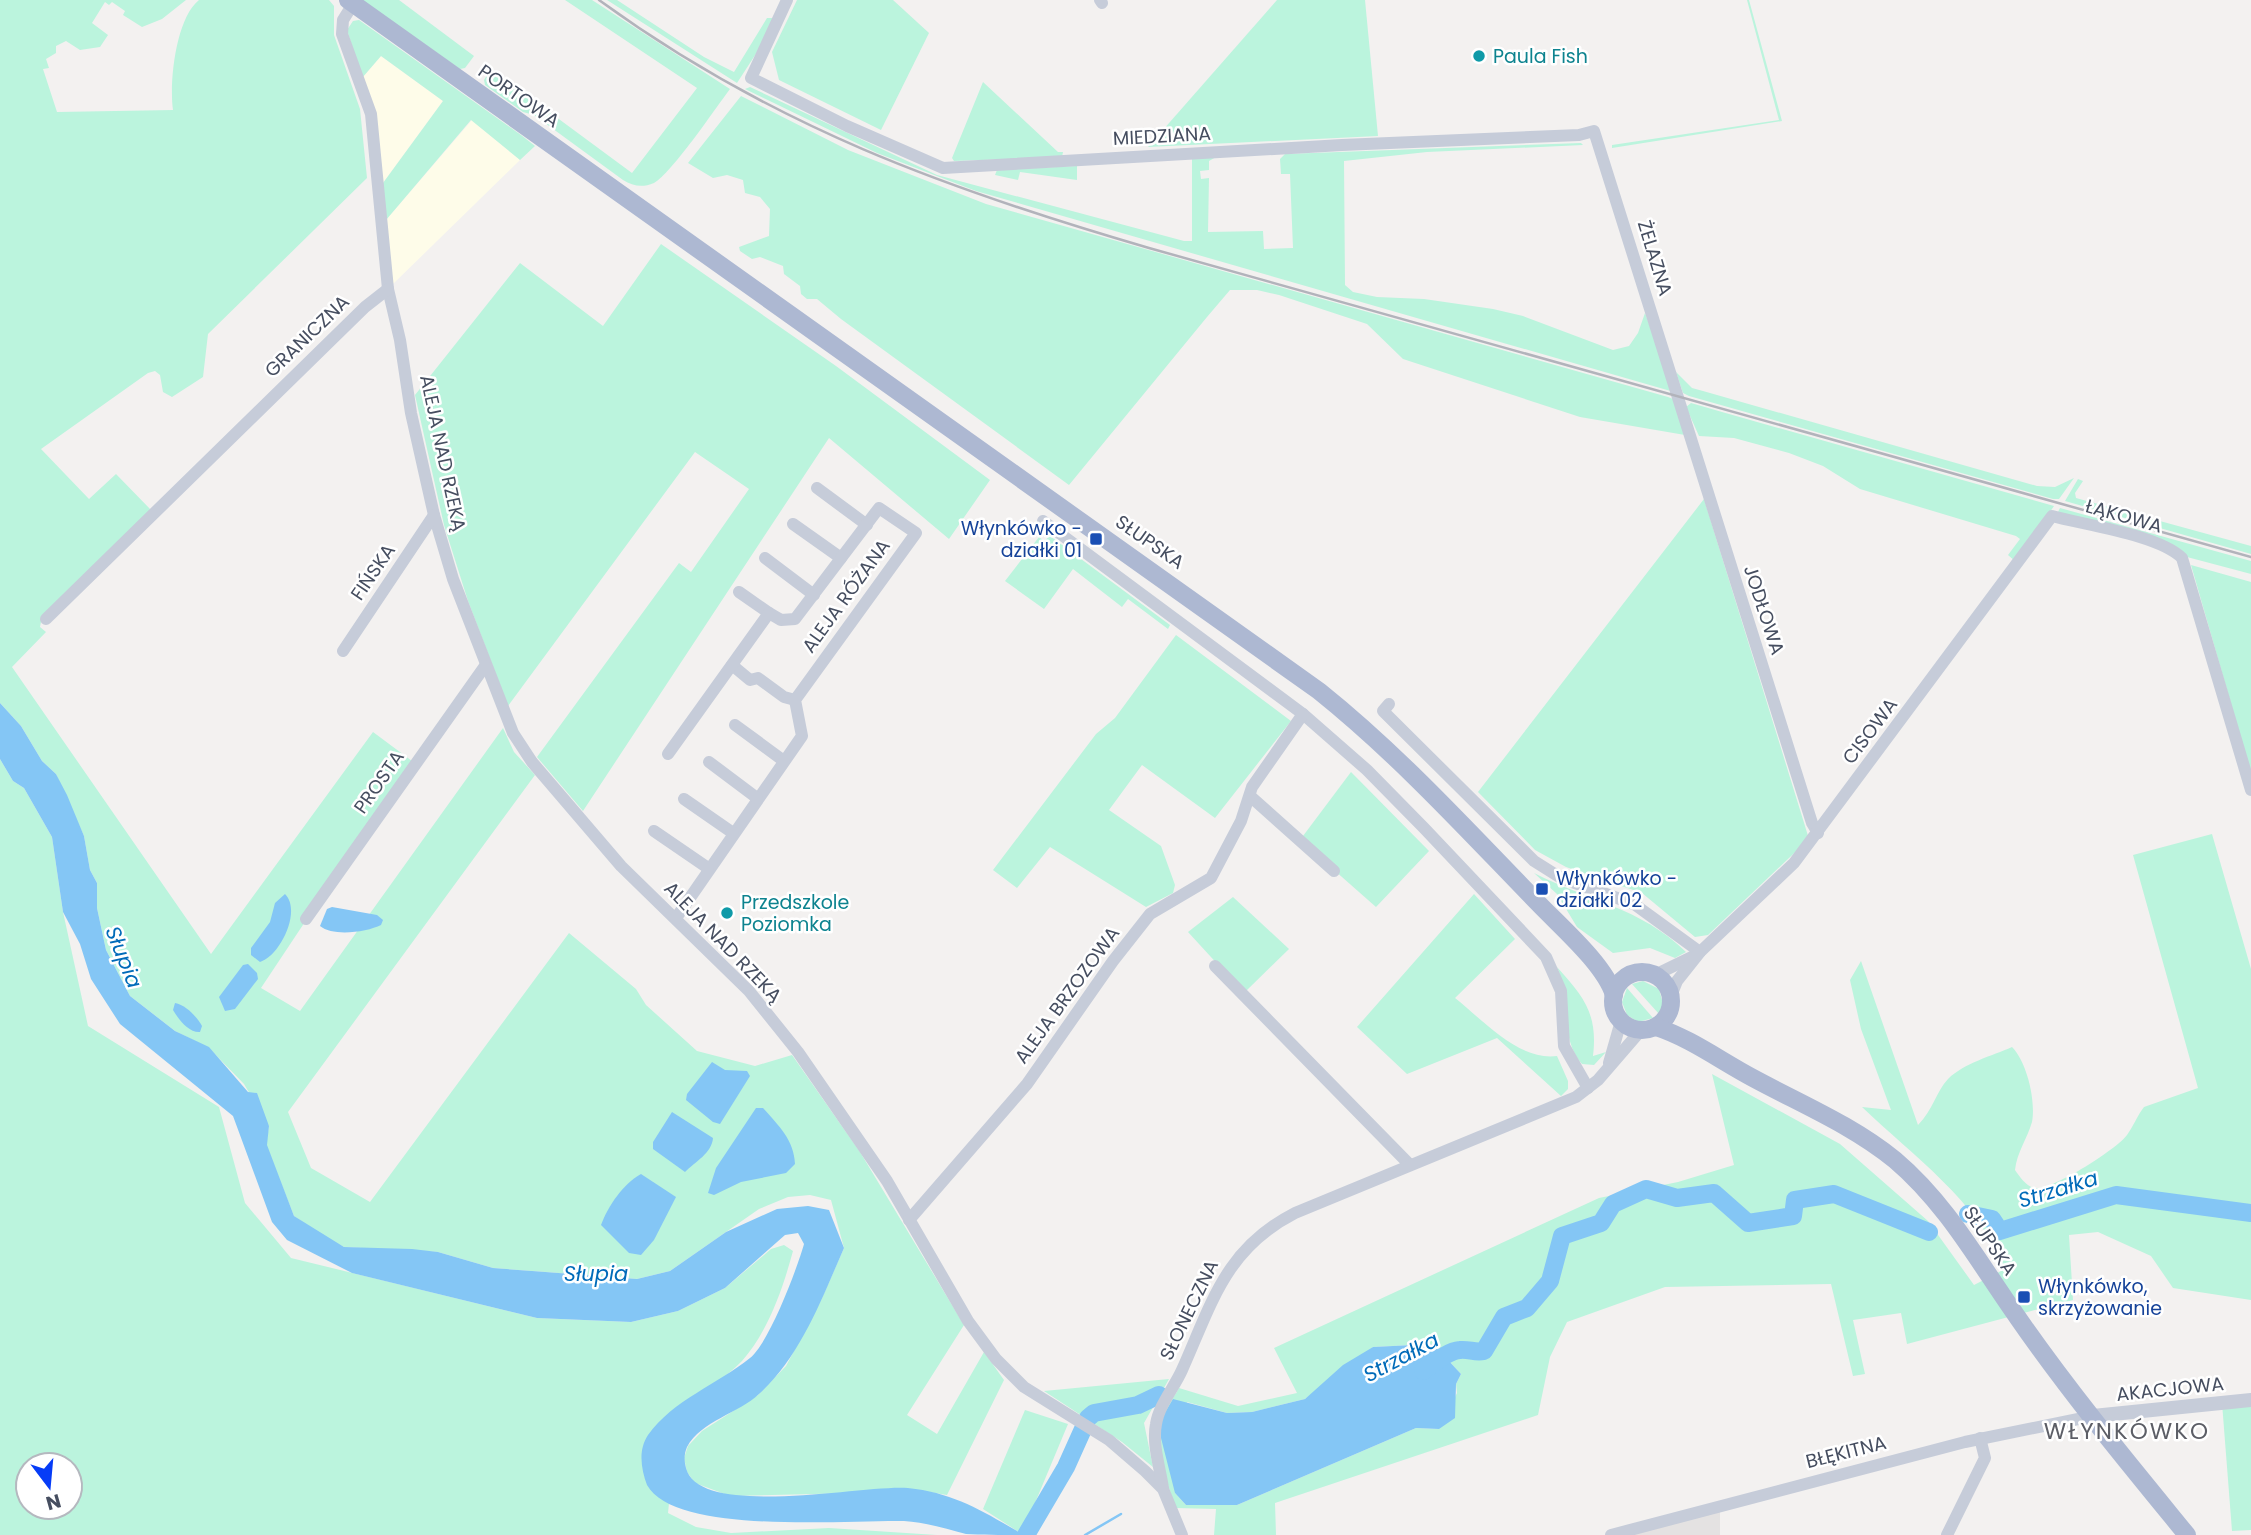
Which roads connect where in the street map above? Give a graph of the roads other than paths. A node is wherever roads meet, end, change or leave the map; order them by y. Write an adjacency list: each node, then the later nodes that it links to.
1 (786, 0): 3 (street, MIEDZIANA)
2 (350, 2): 4 (main road, PORTOWA); 5 (street)
3 (1594, 131): 6 (street, ŻELAZNA)
4 (667, 225): 40 (main road, SŁUPSKA)
5 (388, 289): 8 (street, ALEJA NAD RZEKĄ); 18 (street, GRANICZNA)
6 (1680, 397): 35 (street, JODŁOWA)
7 (817, 488): 12 (street, ALEJA RÓŻANA)
8 (435, 515): 19 (street, FIŃSKA); 21 (street, ALEJA NAD RZEKĄ)
9 (2053, 516): 29 (street, ŁĄKOWA); 35 (street, CISOWA)
10 (1043, 521): 24 (street)
11 (793, 524): 14 (street, ALEJA RÓŻANA)
12 (867, 525): 14 (street, ALEJA RÓŻANA); 22 (street, ALEJA RÓŻANA)
13 (765, 558): 16 (street, ALEJA RÓŻANA)
14 (841, 558): 16 (street, ALEJA RÓŻANA)
15 (739, 592): 17 (street)
16 (814, 595): 17 (street, ALEJA RÓŻANA)
17 (769, 613): 20 (street)
18 (46, 619)
19 (343, 651)
20 (732, 666): 22 (street); 26 (street)
21 (485, 667): 38 (street, ALEJA NAD RZEKĄ); 39 (street, PROSTA)
22 (794, 700): 27 (street)
23 (1389, 704): 41 (street)
24 (1303, 715): 30 (street, ALEJA BRZOZOWA); 51 (street)
25 (735, 725): 27 (street)
26 (668, 754)
27 (783, 761): 32 (street)
28 (709, 762): 32 (street)
29 (2251, 790)
30 (1250, 796): 37 (street); 53 (street, ALEJA BRZOZOWA)
31 (684, 799): 34 (street)
32 (757, 799): 34 (street)
33 (654, 831): 36 (street)
34 (733, 833): 36 (street)
35 (1818, 833): 41 (street, CISOWA)
36 (708, 868): 38 (street)
37 (1334, 871)
38 (676, 918): 53 (street, ALEJA NAD RZEKĄ)
39 (306, 919)
40 (1571, 939): 43 (main road, SŁUPSKA); 45 (main road, SŁUPSKA)
41 (1700, 952): 44 (street, CISOWA); 46 (street, CISOWA)
42 (1216, 966): 52 (street)
43 (1630, 975): 44 (main road); 45 (main road)
44 (1655, 975): 46 (main road)
45 (1614, 995): 47 (main road)
46 (1671, 1001): 48 (main road); 49 (main road, SŁUPSKA)
47 (1621, 1021): 48 (main road); 50 (street, SŁONECZNA)
48 (1649, 1028): 49 (main road, SŁUPSKA); 50 (street, SŁONECZNA)
49 (1730, 1065): 55 (main road, SŁUPSKA)
50 (1607, 1070): 51 (street, SŁONECZNA)
51 (1588, 1088): 52 (street, SŁONECZNA)
52 (1410, 1166): 57 (street, SŁONECZNA)
53 (909, 1220): 57 (street, ALEJA NAD RZEKĄ)
54 (2251, 1400): 55 (street, AKACJOWA)
55 (2092, 1416): 56 (street, BŁĘKITNA); 61 (main road, SŁUPSKA)
56 (1980, 1438): 59 (street, BŁĘKITNA); 60 (street)
57 (1163, 1489): 58 (street, ALEJA NAD RZEKĄ)
58 (1182, 1535)
59 (1611, 1535)
60 (1947, 1535)
61 (2187, 1535)

